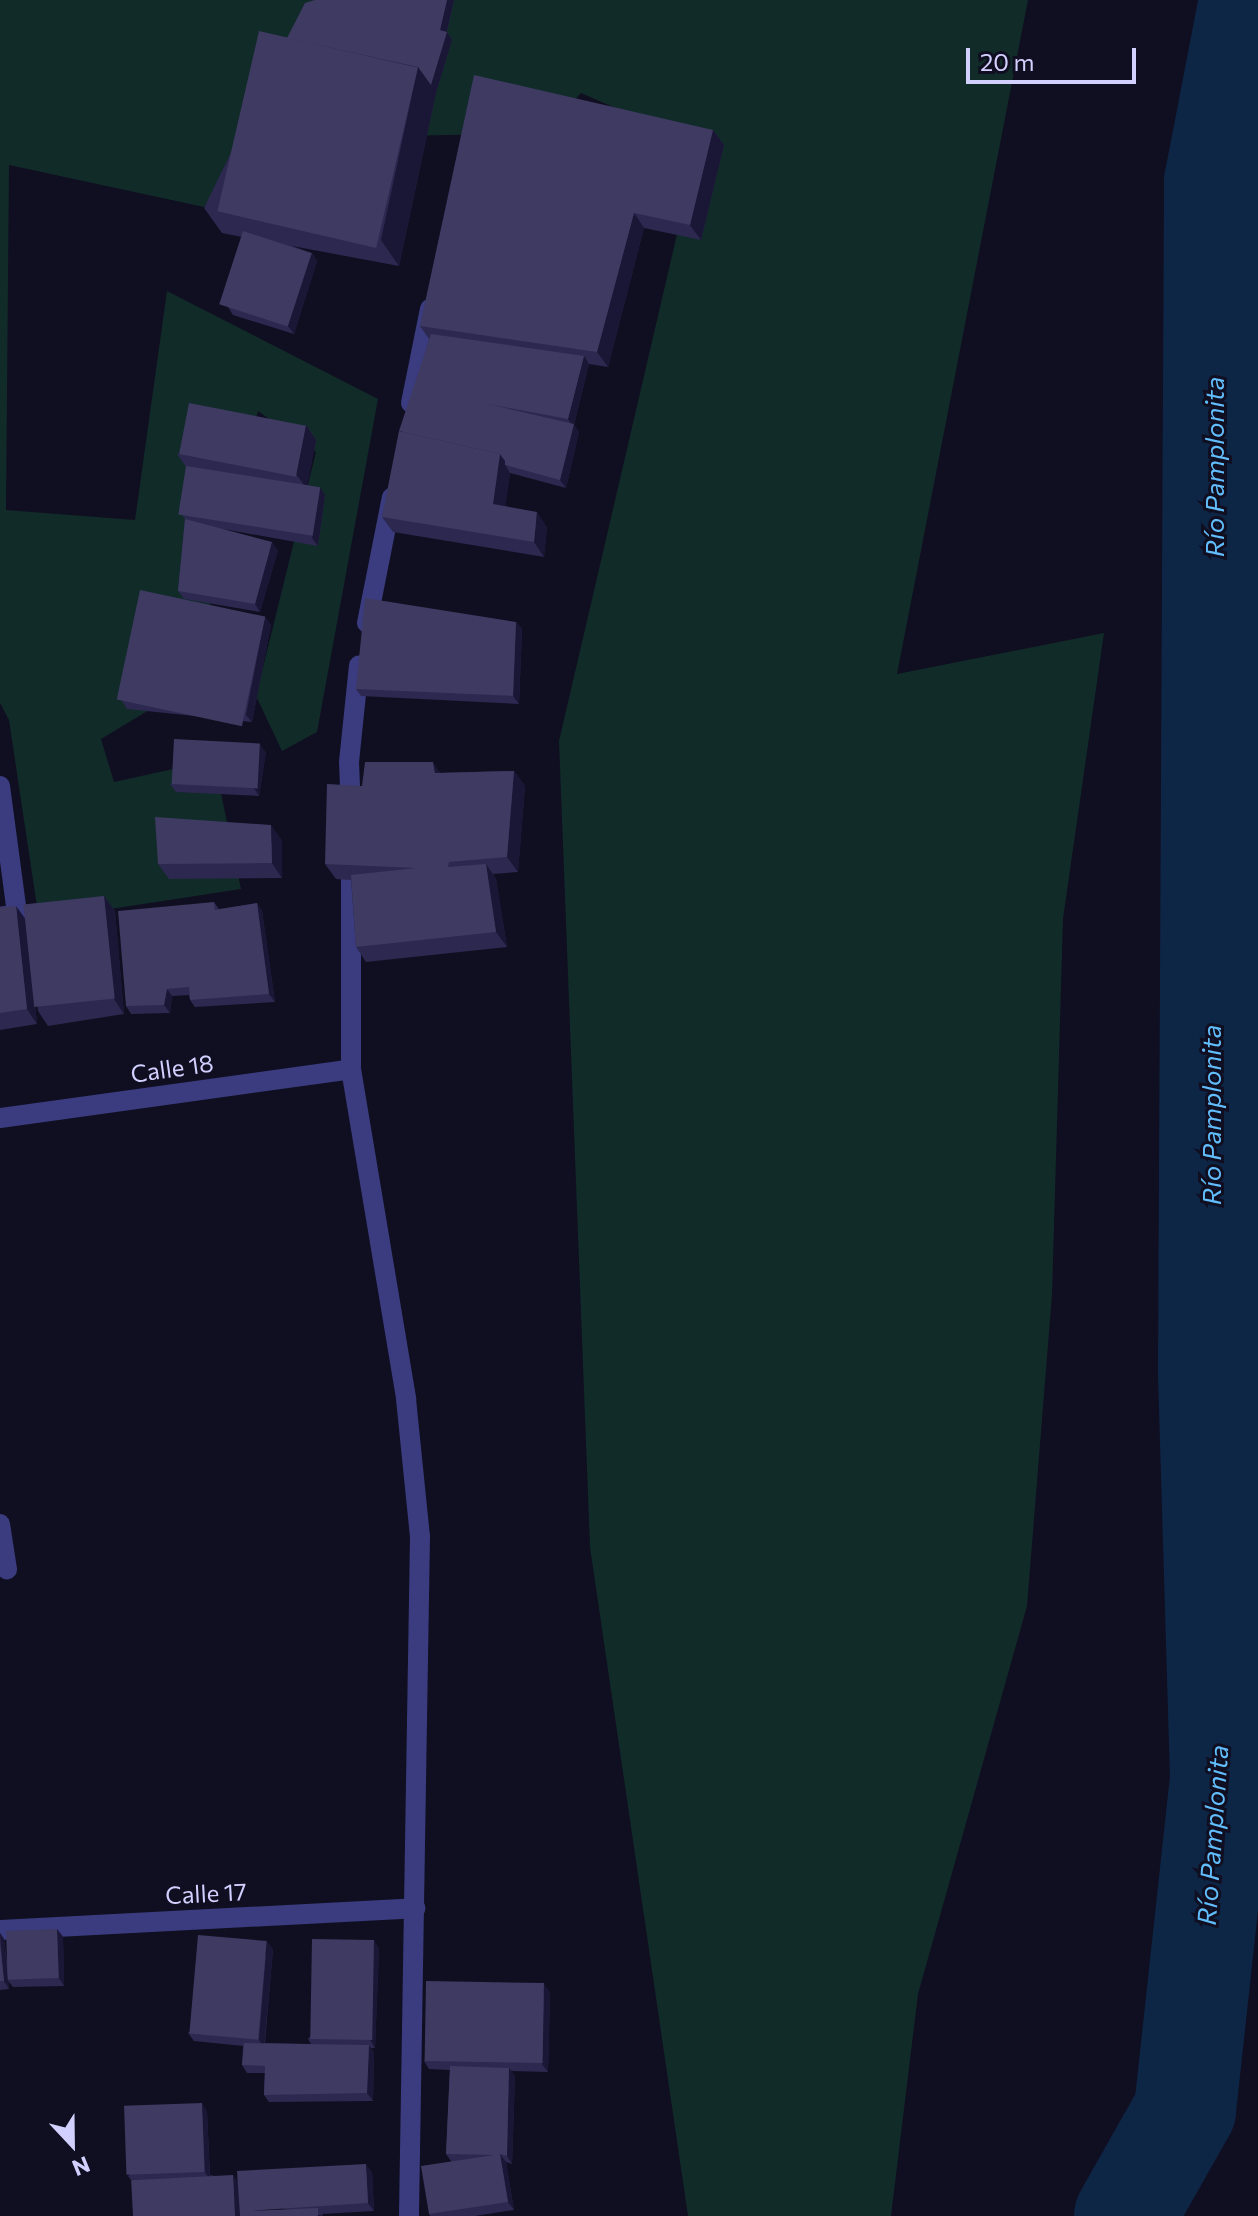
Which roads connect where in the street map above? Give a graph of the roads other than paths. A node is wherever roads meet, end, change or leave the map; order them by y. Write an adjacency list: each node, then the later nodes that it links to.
1 (433, 295): 2 (street)
2 (406, 430)
3 (397, 474): 6 (street)
4 (0, 786): 5 (street)
5 (0, 917)
6 (351, 1069): 7 (street, Calle 18); 10 (street)
7 (0, 1118)
8 (0, 1524): 9 (street)
9 (7, 1569)
10 (415, 1908): 11 (street, Calle 17); 12 (street)
11 (0, 1930)
12 (409, 2216)

